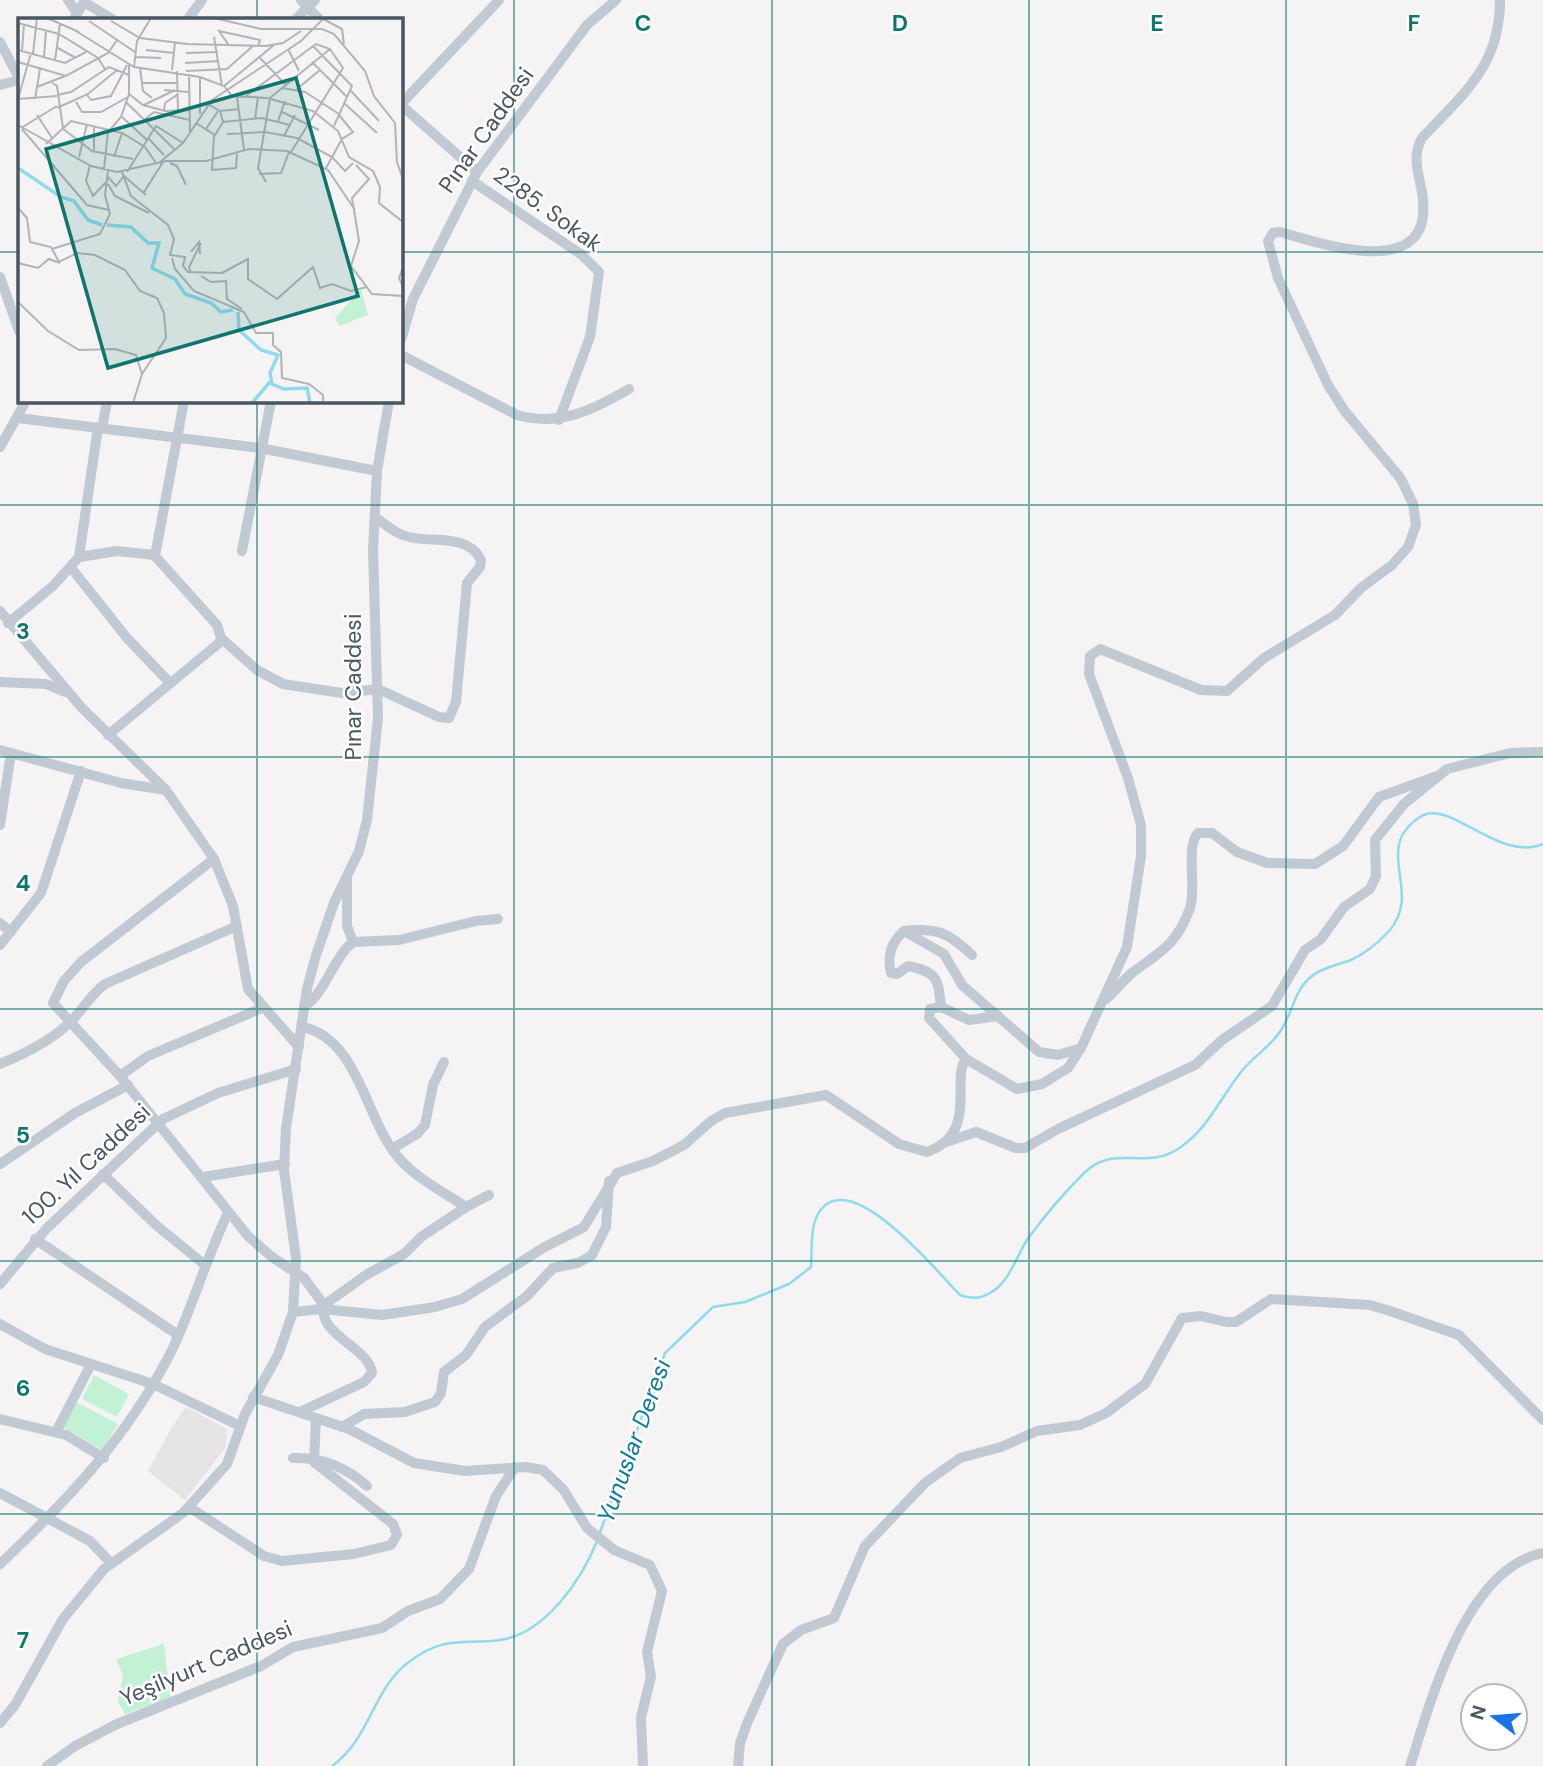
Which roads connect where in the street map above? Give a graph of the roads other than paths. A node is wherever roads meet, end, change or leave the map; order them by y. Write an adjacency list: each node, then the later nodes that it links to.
1 (68, 0): 8 (street)
2 (202, 0): 10 (street)
3 (499, 0): 17 (street)
4 (616, 0): 19 (street, Pınar Caddesi)
5 (1500, 0): 66 (street)
6 (84, 1): 8 (street); 9 (street)
7 (308, 2): 11 (street); 12 (street)
8 (76, 16)
9 (110, 18)
10 (189, 18)
11 (297, 18)
12 (318, 18)
13 (0, 42): 14 (street)
14 (18, 77)
15 (18, 79): 16 (street)
16 (0, 85)
17 (402, 104)
18 (402, 106): 19 (street, 2285. Sokak)
19 (475, 176): 22 (street, Pınar Caddesi); 31 (street, 2285. Sokak)
20 (0, 276): 21 (street)
21 (18, 328)
22 (402, 336)
23 (402, 356): 31 (street)
24 (629, 389): 31 (street)
25 (26, 402): 30 (street)
26 (107, 402): 32 (street)
27 (184, 402): 33 (street)
28 (271, 402): 35 (street)
29 (389, 402): 36 (street, Pınar Caddesi)
30 (18, 418): 32 (street); 34 (street)
31 (559, 420)
32 (100, 428): 33 (street); 40 (street)
33 (178, 439): 35 (street); 39 (street)
34 (0, 447)
35 (260, 447): 36 (street); 38 (street)
36 (377, 471): 37 (street, Pınar Caddesi)
37 (375, 517): 47 (street, Pınar Caddesi); 47 (street)
38 (242, 551)
39 (155, 556): 40 (street); 44 (street)
40 (79, 557): 41 (street)
41 (72, 569): 43 (street); 46 (street)
42 (0, 611): 43 (street)
43 (8, 622): 48 (street)
44 (221, 638): 46 (street); 47 (street)
45 (0, 682): 48 (street)
46 (170, 683): 49 (street)
47 (377, 689): 57 (street, Pınar Caddesi)
48 (69, 694): 49 (street)
49 (107, 735): 54 (street)
50 (5, 752): 52 (street); 55 (street)
51 (1543, 752): 53 (street)
52 (81, 771): 54 (street); 62 (street)
53 (1437, 776): 66 (street); 83 (street)
54 (166, 790): 56 (street)
55 (0, 825)
56 (214, 859): 60 (street); 71 (street)
57 (347, 876): 63 (street); 67 (street, Pınar Caddesi)
58 (498, 919): 63 (street)
59 (0, 923): 62 (street)
60 (237, 926): 69 (street); 71 (street)
61 (904, 931): 65 (street); 68 (street); 70 (street)
62 (11, 932): 64 (street)
63 (353, 942): 67 (street)
64 (0, 945)
65 (972, 955)
66 (1102, 1001): 74 (street)
67 (304, 1006): 72 (street, Pınar Caddesi)
68 (941, 1007): 70 (street); 75 (street)
69 (262, 1008): 73 (street); 79 (street)
70 (998, 1016): 74 (street)
71 (69, 1024): 77 (street); 79 (street)
72 (302, 1027): 73 (street, Pınar Caddesi); 85 (street)
73 (299, 1047): 78 (street, Pınar Caddesi)
74 (1081, 1048): 75 (street)
75 (966, 1059): 81 (street)
76 (444, 1062): 85 (street)
77 (0, 1064)
78 (296, 1069): 82 (street, 100. Yıl Caddesi); 87 (street, Pınar Caddesi)
79 (120, 1076): 80 (street)
80 (128, 1085): 82 (street); 86 (street)
81 (958, 1118): 83 (street); 84 (street)
82 (158, 1124): 88 (street, 100. Yıl Caddesi); 89 (street)
83 (973, 1133): 84 (street)
84 (943, 1143): 90 (street)
85 (392, 1149): 92 (street)
86 (0, 1164)
87 (285, 1164): 89 (street); 96 (street, Pınar Caddesi)
88 (103, 1174): 94 (street, 100. Yıl Caddesi); 95 (street)
89 (203, 1177): 93 (street)
90 (609, 1181): 98 (street); 110 (street)
91 (489, 1195): 92 (street)
92 (466, 1206): 98 (street)
93 (228, 1213): 95 (street); 96 (street)
94 (35, 1239): 97 (street, 100. Yıl Caddesi); 101 (street)
95 (205, 1265): 101 (street)
96 (297, 1273): 98 (street); 99 (street, Pınar Caddesi)
97 (0, 1284)
98 (323, 1307): 99 (street); 105 (street)
99 (293, 1312): 104 (street, Pınar Caddesi)
100 (0, 1324): 102 (street)
101 (178, 1335): 103 (street)
102 (91, 1364): 103 (street); 111 (street)
103 (153, 1384): 109 (street); 113 (street)
104 (253, 1397): 105 (street); 109 (street, Pınar Caddesi)
105 (300, 1412): 106 (street)
106 (316, 1418): 110 (street); 112 (street)
107 (0, 1419): 111 (street)
108 (1543, 1420): 126 (street)
109 (240, 1426): 118 (street, Pınar Caddesi)
110 (342, 1427): 115 (street)
111 (56, 1432): 113 (street)
112 (313, 1456): 114 (street); 116 (street); 118 (street)
113 (104, 1458): 119 (street)
114 (293, 1458)
115 (515, 1467): 124 (street, Yeşilyurt Caddesi); 125 (street)
116 (367, 1486)
117 (0, 1493): 119 (street)
118 (190, 1507): 121 (street, Pınar Caddesi)
119 (47, 1516): 121 (street); 122 (street)
120 (1543, 1553): 127 (street)
121 (111, 1563): 123 (street, Pınar Caddesi)
122 (0, 1564)
123 (0, 1723)
124 (47, 1766)
125 (643, 1766)
126 (738, 1766)
127 (1410, 1766)

